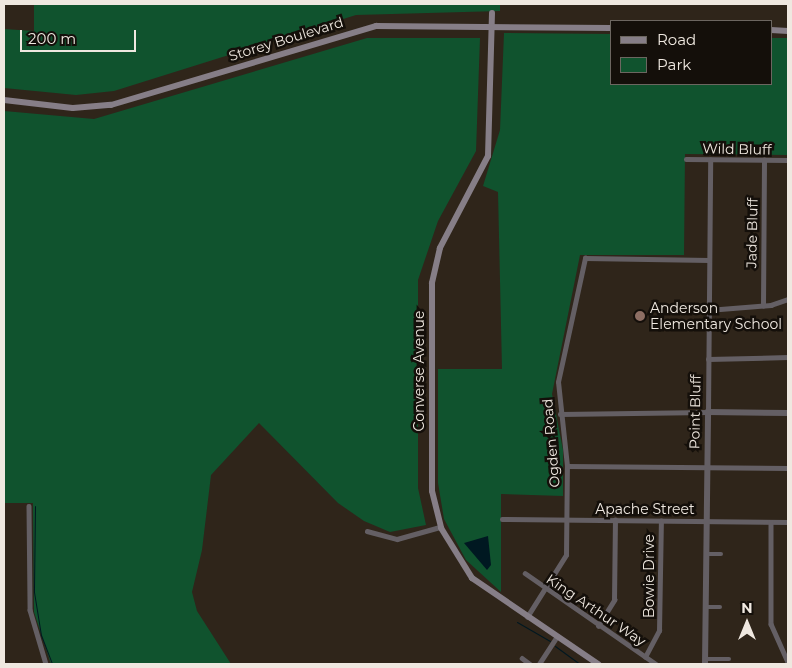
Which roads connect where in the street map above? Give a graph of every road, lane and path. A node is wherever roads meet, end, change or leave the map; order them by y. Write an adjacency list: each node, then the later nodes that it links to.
1 (492, 13): 2 (main road, Converse Avenue)
2 (492, 25): 3 (main road, Storey Boulevard); 6 (main road, Storey Boulevard); 31 (main road, Converse Avenue)
3 (610, 28)
4 (772, 30): 5 (main road)
5 (788, 31)
6 (4, 100)
7 (686, 159): 8 (street, Wild Bluff)
8 (710, 160): 9 (street, Wild Bluff); 11 (street, Point Bluff)
9 (764, 160): 10 (street, Wild Bluff); 13 (street, Jade Bluff)
10 (788, 160)
11 (709, 260): 14 (street, Point Bluff); 19 (street, Ogden Road)
12 (788, 299): 13 (street)
13 (763, 306): 14 (street)
14 (708, 310): 16 (street, Point Bluff)
15 (788, 357): 16 (street)
16 (708, 359): 17 (street, Point Bluff)
17 (708, 412): 18 (street); 19 (street); 21 (street, Point Bluff)
18 (788, 413)
19 (560, 414): 20 (street, Ogden Road)
20 (567, 466): 21 (street); 25 (street, Ogden Road)
21 (707, 467): 22 (street); 28 (street, Point Bluff)
22 (788, 468)
23 (29, 506): 47 (street)
24 (502, 519): 25 (street, Apache Street)
25 (566, 520): 26 (street, Apache Street); 36 (street, Ogden Road)
26 (615, 520): 27 (street, Apache Street); 40 (street)
27 (660, 521): 28 (street, Apache Street); 42 (street, Bowie Drive)
28 (707, 521): 29 (street, Apache Street); 33 (street, Point Bluff)
29 (771, 522): 30 (street, Apache Street); 46 (street)
30 (788, 522)
31 (440, 527): 32 (street); 39 (main road, Converse Avenue)
32 (367, 530)
33 (706, 554): 34 (street); 37 (street, Point Bluff)
34 (721, 554)
35 (526, 573): 36 (street, King Arthur Way)
36 (546, 590): 39 (street, Ogden Road); 40 (street, King Arthur Way)
37 (706, 607): 38 (street); 45 (street, Point Bluff)
38 (720, 607)
39 (527, 617): 41 (main road, Converse Avenue)
40 (598, 626): 42 (street, King Arthur Way)
41 (557, 636): 49 (street); 50 (main road, Converse Avenue)
42 (645, 657): 51 (street, King Arthur Way)
43 (522, 658): 48 (street)
44 (729, 659): 45 (street)
45 (705, 662)
46 (788, 662)
47 (46, 664)
48 (530, 664)
49 (539, 664)
50 (598, 664)
51 (656, 664)

